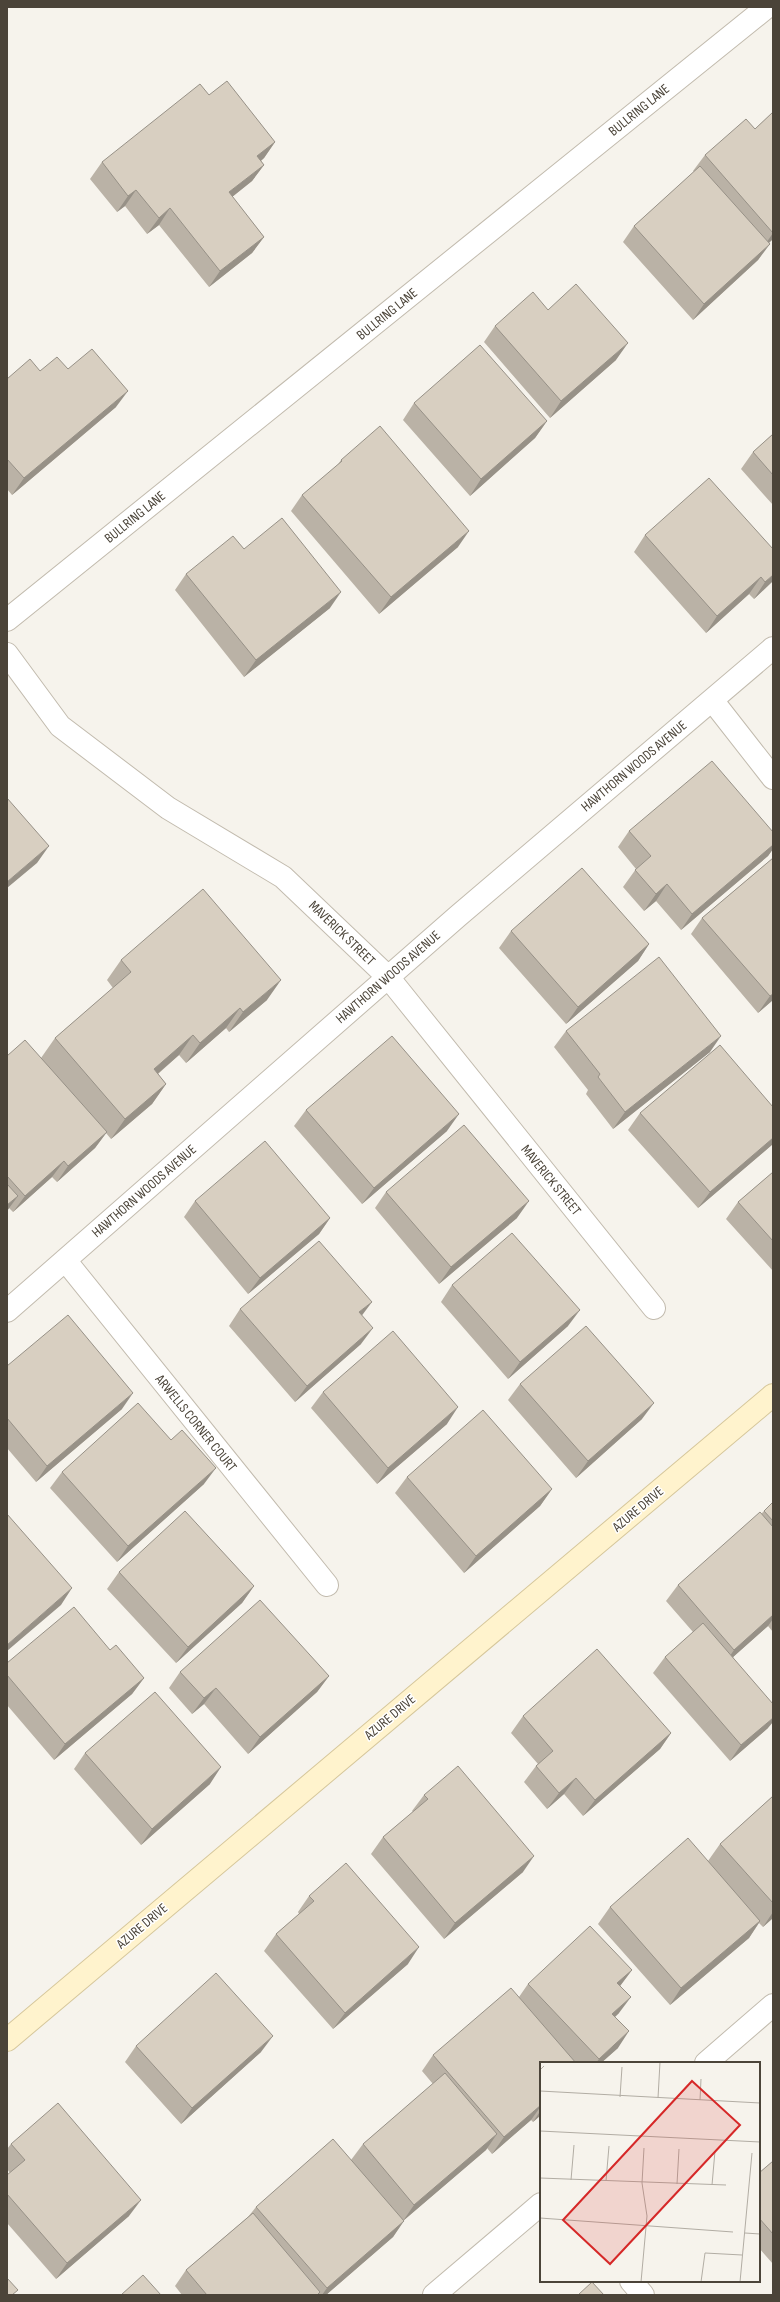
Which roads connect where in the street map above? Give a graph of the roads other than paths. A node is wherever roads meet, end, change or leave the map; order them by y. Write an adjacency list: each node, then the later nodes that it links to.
1 (767, 7): 2 (street, BULLRING LANE)
2 (7, 620)
3 (773, 648): 5 (street, HAWTHORN WOODS AVENUE)
4 (7, 654): 7 (street, MAVERICK STREET)
5 (712, 700): 6 (street); 7 (street, HAWTHORN WOODS AVENUE)
6 (773, 778)
7 (388, 977): 8 (street, HAWTHORN WOODS AVENUE); 9 (street, MAVERICK STREET)
8 (65, 1260): 10 (street, HAWTHORN WOODS AVENUE); 12 (street, ARWELLS CORNER COURT)
9 (654, 1308)
10 (7, 1311)
11 (773, 1395): 14 (street, AZURE DRIVE)
12 (327, 1585)
13 (773, 2005): 15 (street)
14 (7, 2040)
15 (707, 2062)
16 (540, 2205): 18 (street)
17 (632, 2282): 19 (street)
18 (434, 2295)
19 (643, 2295)

